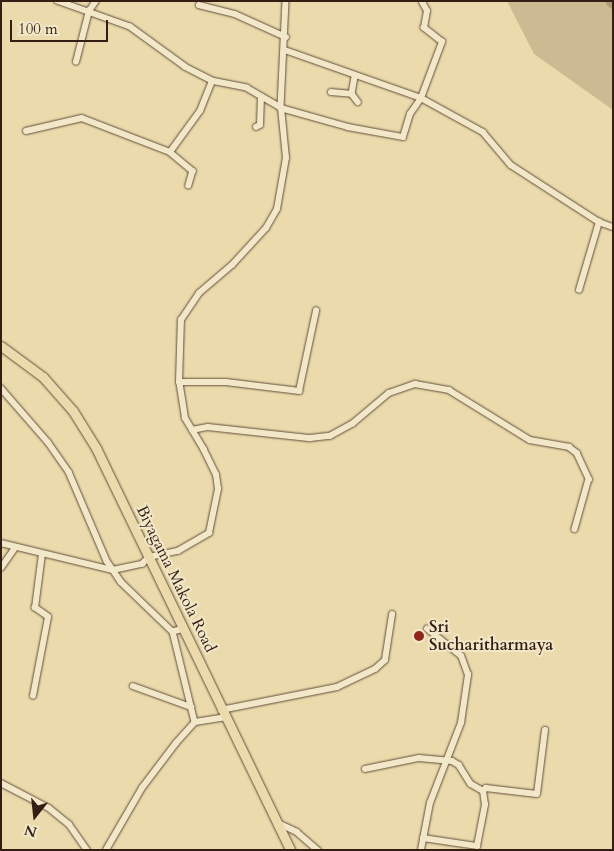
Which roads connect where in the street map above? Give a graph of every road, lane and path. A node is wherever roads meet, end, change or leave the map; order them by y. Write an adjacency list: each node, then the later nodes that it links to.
1 (57, 1): 6 (street)
2 (96, 1): 6 (street)
3 (286, 1): 7 (street)
4 (422, 2): 15 (street)
5 (199, 5): 7 (street)
6 (90, 11): 9 (street); 11 (street)
7 (286, 37): 8 (street)
8 (286, 50): 10 (street); 17 (street)
9 (76, 62)
10 (355, 77): 13 (street); 15 (street)
11 (212, 81): 14 (street); 20 (street)
12 (331, 92): 13 (street)
13 (352, 94): 16 (street)
14 (261, 96): 17 (street); 18 (street)
15 (421, 98): 17 (street); 22 (street)
16 (358, 102)
17 (281, 108): 27 (street)
18 (256, 126)
19 (26, 131): 20 (street)
20 (170, 152): 21 (street)
21 (189, 185)
22 (599, 222): 23 (street); 24 (street)
23 (613, 227)
24 (579, 290)
25 (316, 311): 27 (street)
26 (1, 346): 34 (main road, Biyagama Makola Road)
27 (179, 382): 29 (street)
28 (1, 388): 36 (street)
29 (192, 430): 30 (street); 34 (street)
30 (574, 529)
31 (1, 543): 32 (street)
32 (16, 548): 33 (street); 35 (street)
33 (42, 554): 36 (street); 42 (street)
34 (149, 557): 36 (street); 39 (main road, Biyagama Makola Road)
35 (1, 568)
36 (113, 570): 40 (street)
37 (392, 614): 44 (street)
38 (426, 628): 47 (street)
39 (184, 629): 40 (street); 44 (main road, Biyagama Makola Road)
40 (173, 632): 43 (street)
41 (133, 686): 43 (street)
42 (33, 696)
43 (191, 707): 45 (street)
44 (223, 713): 45 (street); 51 (main road, Biyagama Makola Road)
45 (195, 722): 54 (street)
46 (545, 730): 50 (street)
47 (445, 762): 48 (street); 50 (street); 52 (street)
48 (365, 769)
49 (1, 783): 53 (street)
50 (483, 791): 52 (street)
51 (278, 824): 55 (main road, Biyagama Makola Road); 56 (street)
52 (423, 838): 57 (street)
53 (87, 850)
54 (106, 850)
55 (290, 850)
56 (318, 850)
57 (421, 850)

